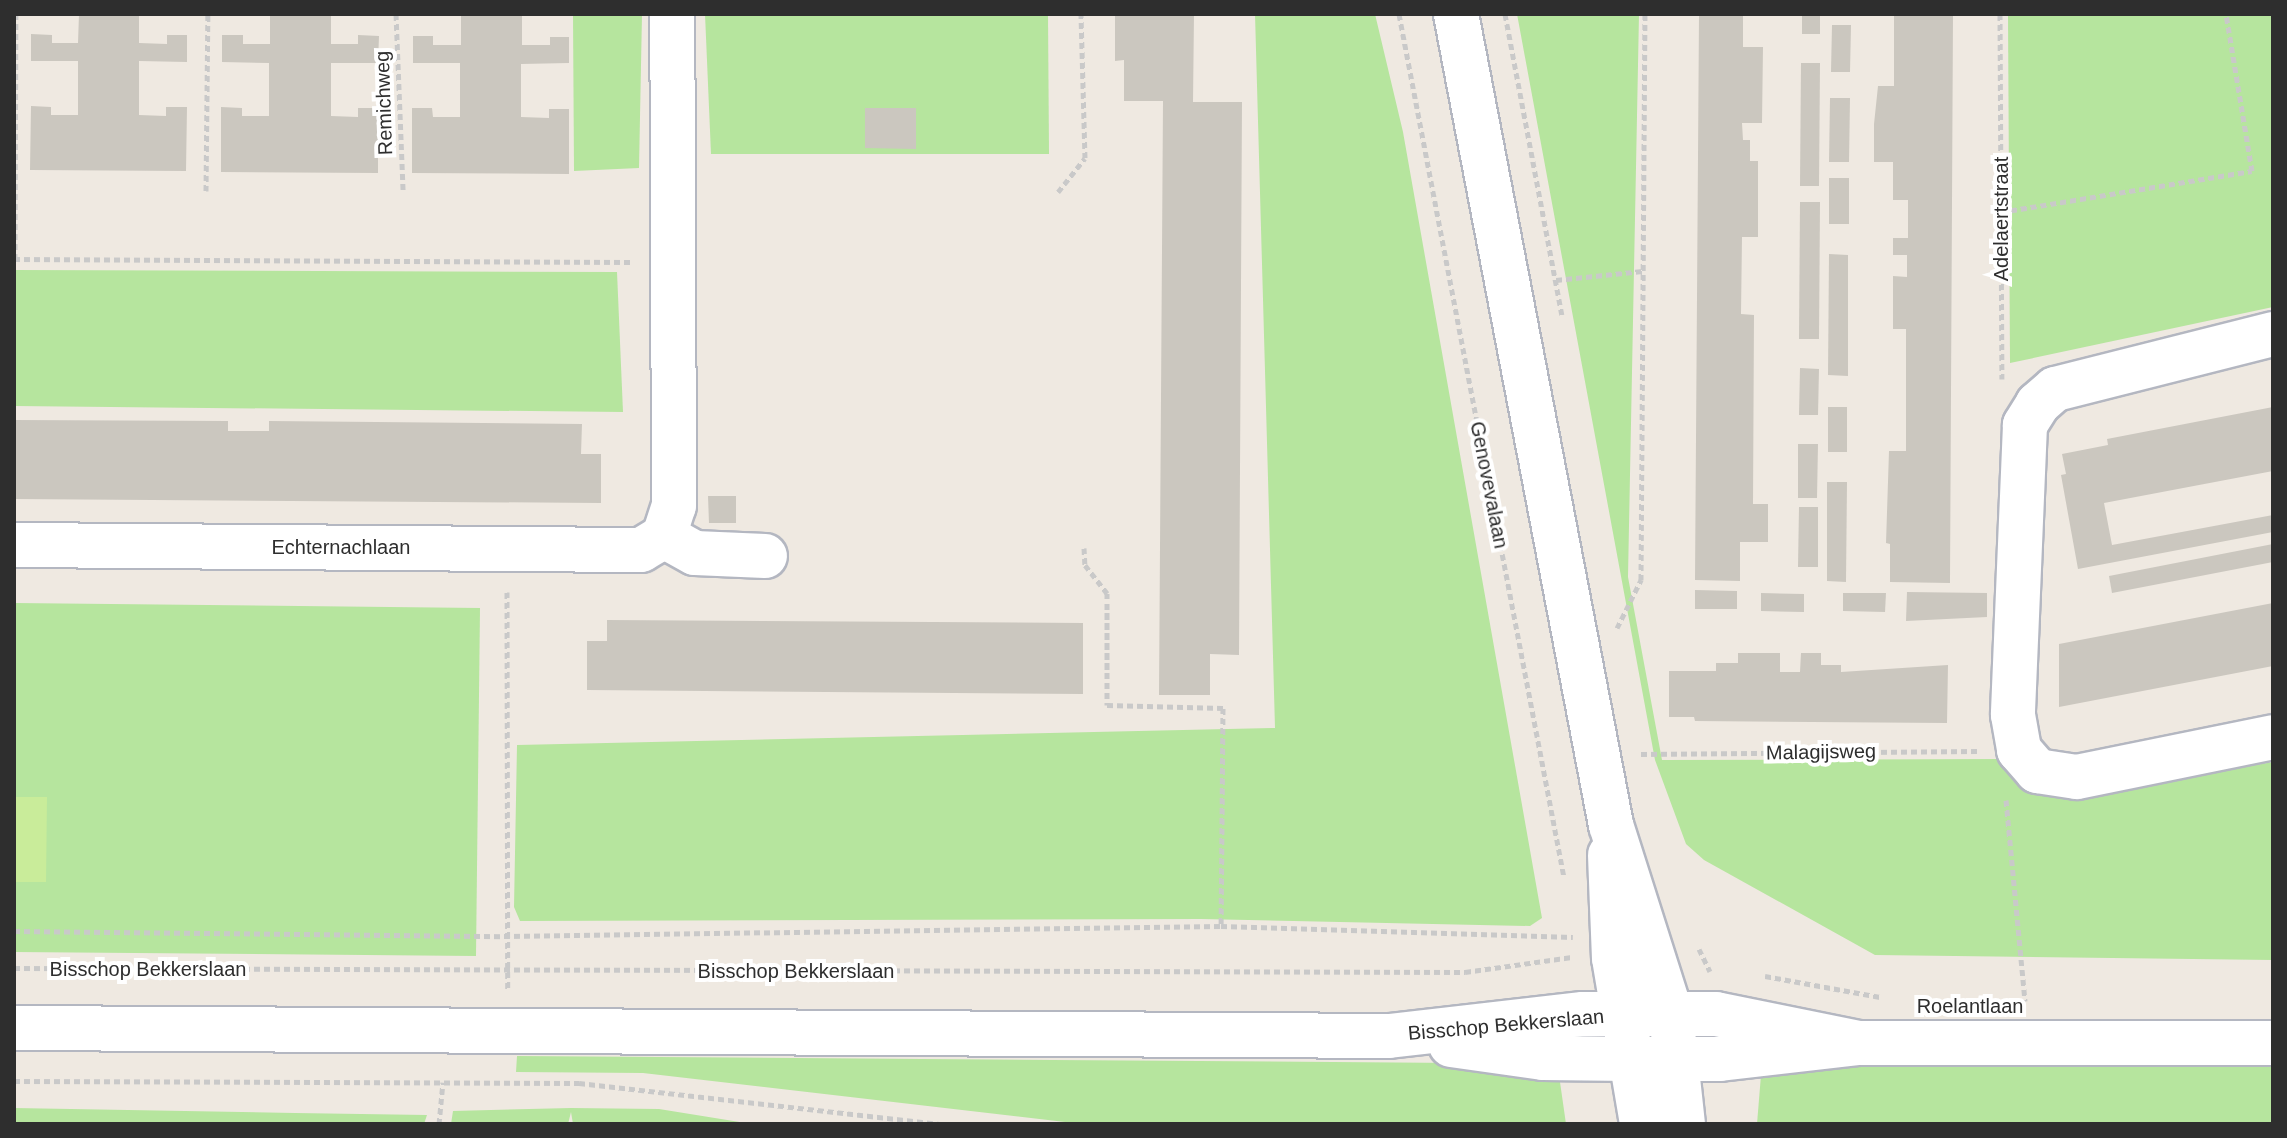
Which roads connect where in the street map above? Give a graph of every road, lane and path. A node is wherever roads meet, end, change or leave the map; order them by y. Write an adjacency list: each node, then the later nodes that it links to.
1 (16, 14): 15 (path)
2 (208, 14): 11 (path)
3 (396, 14): 12 (path, Remichweg)
4 (672, 14): 16 (main road)
5 (1081, 14): 13 (path)
6 (1399, 14): 31 (path, Genovevalaan)
7 (1456, 14): 30 (main road)
8 (1645, 14): 17 (path)
9 (2000, 14): 14 (path, Adelaertstraat)
10 (2226, 14): 14 (path)
11 (206, 191)
12 (403, 191)
13 (1058, 192)
14 (2001, 212): 20 (path, Adelaertstraat)
15 (14, 259): 16 (path)
16 (676, 262): 21 (main road)
17 (1643, 271): 18 (path); 26 (path)
18 (1556, 280)
19 (2273, 334): 20 (main road)
20 (2038, 404): 28 (main road)
21 (664, 536): 23 (main road, Echternachlaan); 25 (main road)
22 (14, 545): 23 (main road, Echternachlaan)
23 (506, 547): 35 (path)
24 (1084, 548): 33 (path)
25 (765, 556)
26 (1616, 630)
27 (2273, 737): 28 (main road)
28 (2010, 750): 29 (path, Malagijsweg); 43 (path)
29 (1641, 754)
30 (1611, 825): 37 (main road); 45 (main road)
31 (1567, 891)
32 (1572, 922): 36 (path)
33 (1221, 926): 35 (path); 36 (path)
34 (14, 931): 35 (path)
35 (504, 936)
36 (1575, 938): 38 (path, Bisschop Bekkerslaan)
37 (1657, 961): 39 (path); 46 (main road)
38 (14, 968)
39 (1722, 970)
40 (1762, 975): 41 (path, Roelantlaan)
41 (1893, 1002)
42 (2010, 1006): 43 (path, Roelantlaan)
43 (2025, 1006): 44 (path, Roelantlaan)
44 (2038, 1006)
45 (1623, 1014): 46 (main road, Bisschop Bekkerslaan); 48 (main road, Bisschop Bekkerslaan); 51 (main road)
46 (1671, 1014): 49 (main road, Roelantlaan); 52 (main road)
47 (14, 1028): 48 (main road, Bisschop Bekkerslaan)
48 (1389, 1036): 51 (main road, Bisschop Bekkerslaan)
49 (1859, 1043): 50 (main road, Roelantlaan); 52 (main road, Roelantlaan)
50 (2273, 1043)
51 (1631, 1059): 52 (main road, Bisschop Bekkerslaan); 57 (main road)
52 (1676, 1059): 58 (main road)
53 (14, 1081): 54 (path)
54 (443, 1082): 55 (path); 56 (path)
55 (439, 1124)
56 (940, 1124)
57 (1642, 1124)
58 (1683, 1124)

